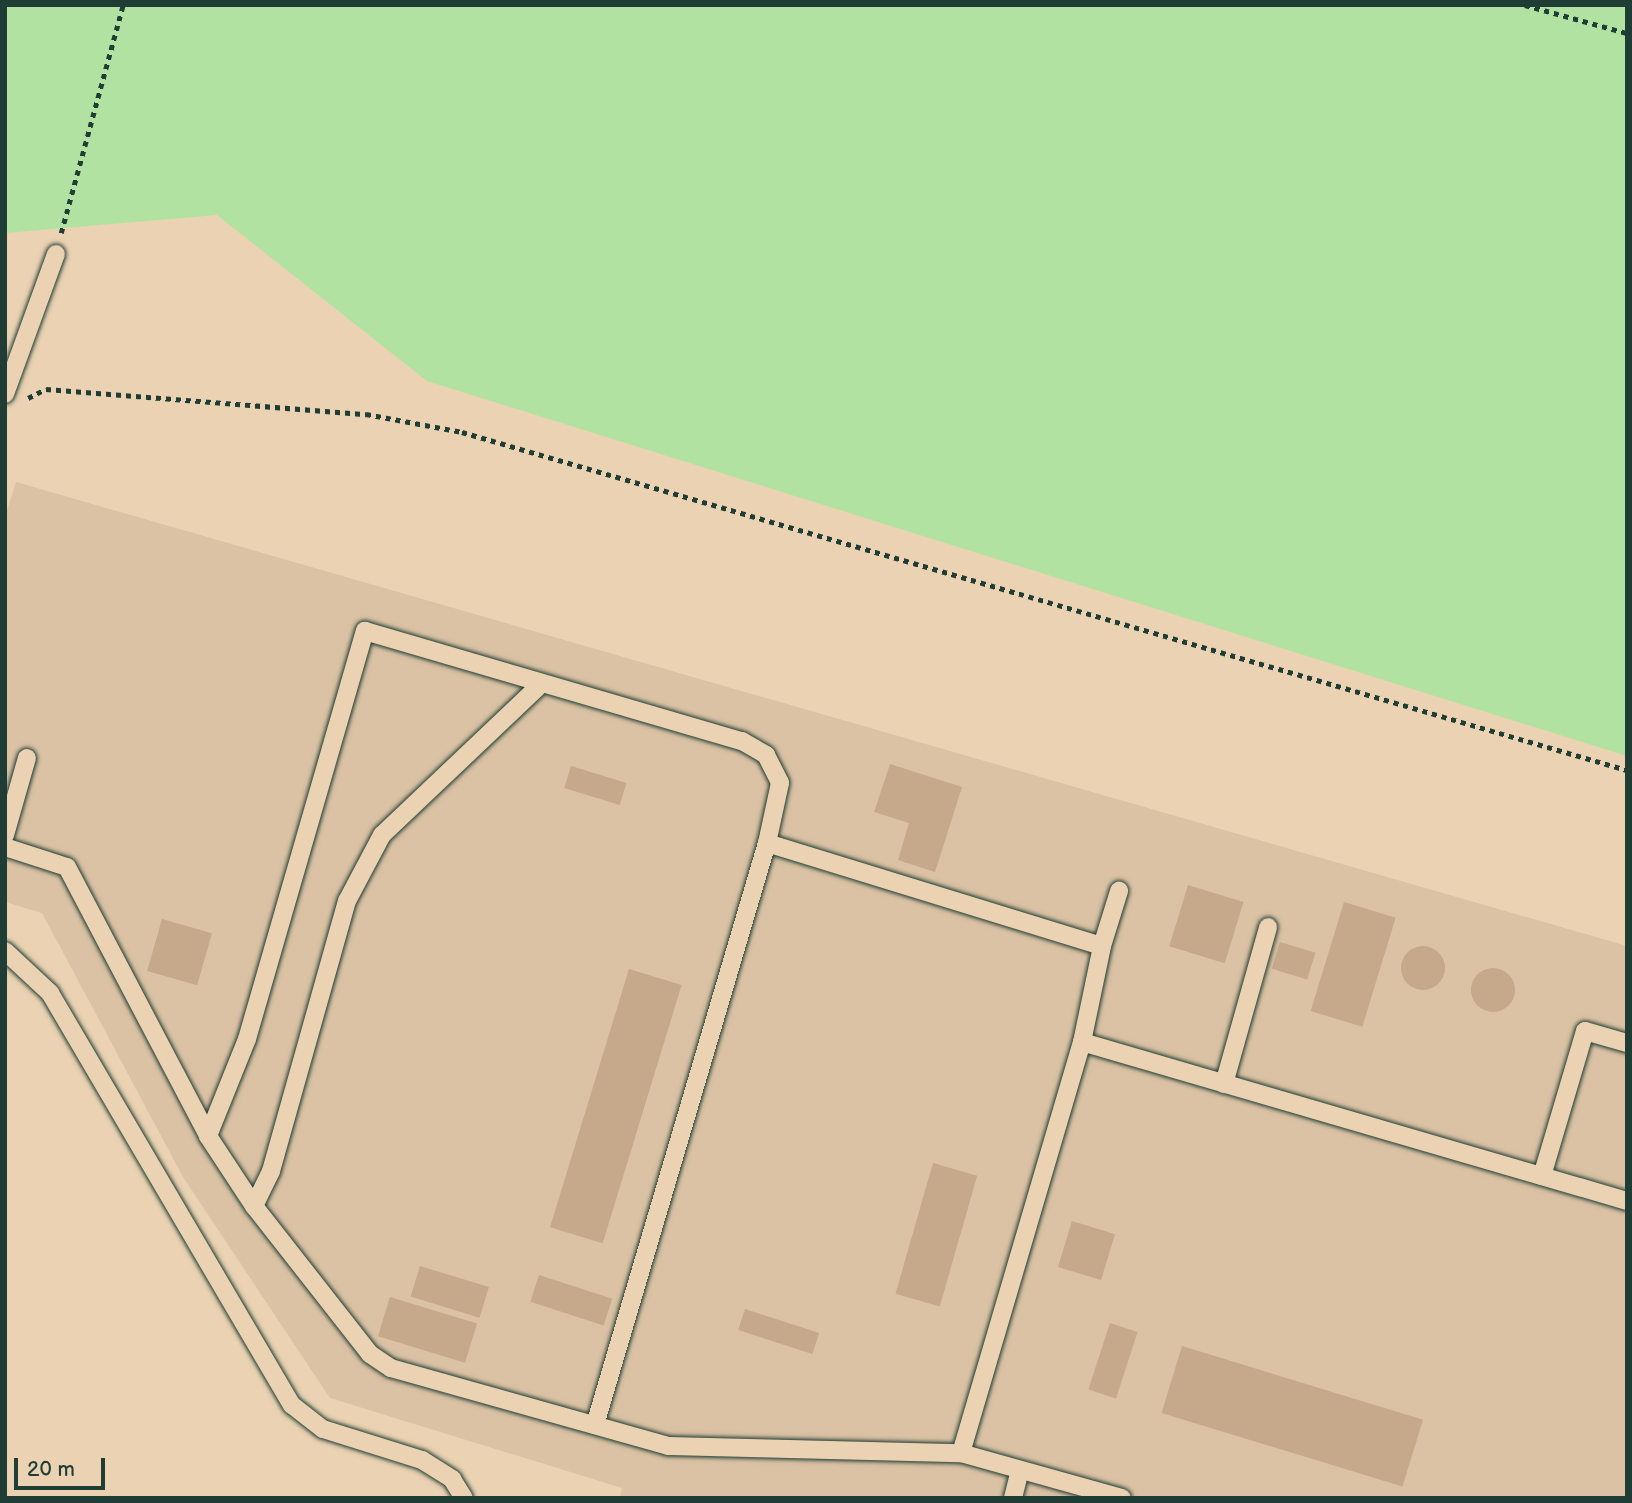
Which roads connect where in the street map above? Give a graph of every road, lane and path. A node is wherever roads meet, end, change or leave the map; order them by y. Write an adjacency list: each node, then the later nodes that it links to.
1 (123, 5): 4 (path)
2 (1525, 5): 3 (path)
3 (1627, 33)
4 (56, 254): 5 (lane)
5 (10, 399): 8 (path)
6 (541, 684): 10 (lane); 19 (lane); 22 (lane)
7 (27, 758): 9 (lane)
8 (1627, 770)
9 (5, 835)
10 (768, 843): 14 (lane); 23 (lane)
11 (5, 847): 19 (lane)
12 (1119, 891): 14 (lane)
13 (1268, 926): 18 (lane)
14 (1102, 946): 16 (lane)
15 (5, 951): 26 (lane)
16 (1082, 1042): 18 (lane); 24 (lane)
17 (1627, 1043): 20 (lane)
18 (1224, 1084): 20 (lane)
19 (208, 1136): 22 (lane)
20 (1542, 1177): 21 (lane)
21 (1627, 1201)
22 (254, 1206): 23 (lane)
23 (595, 1425): 24 (lane)
24 (961, 1453): 25 (lane)
25 (1020, 1470): 27 (lane); 28 (lane)
26 (464, 1498)
27 (1013, 1498)
28 (1122, 1498)

